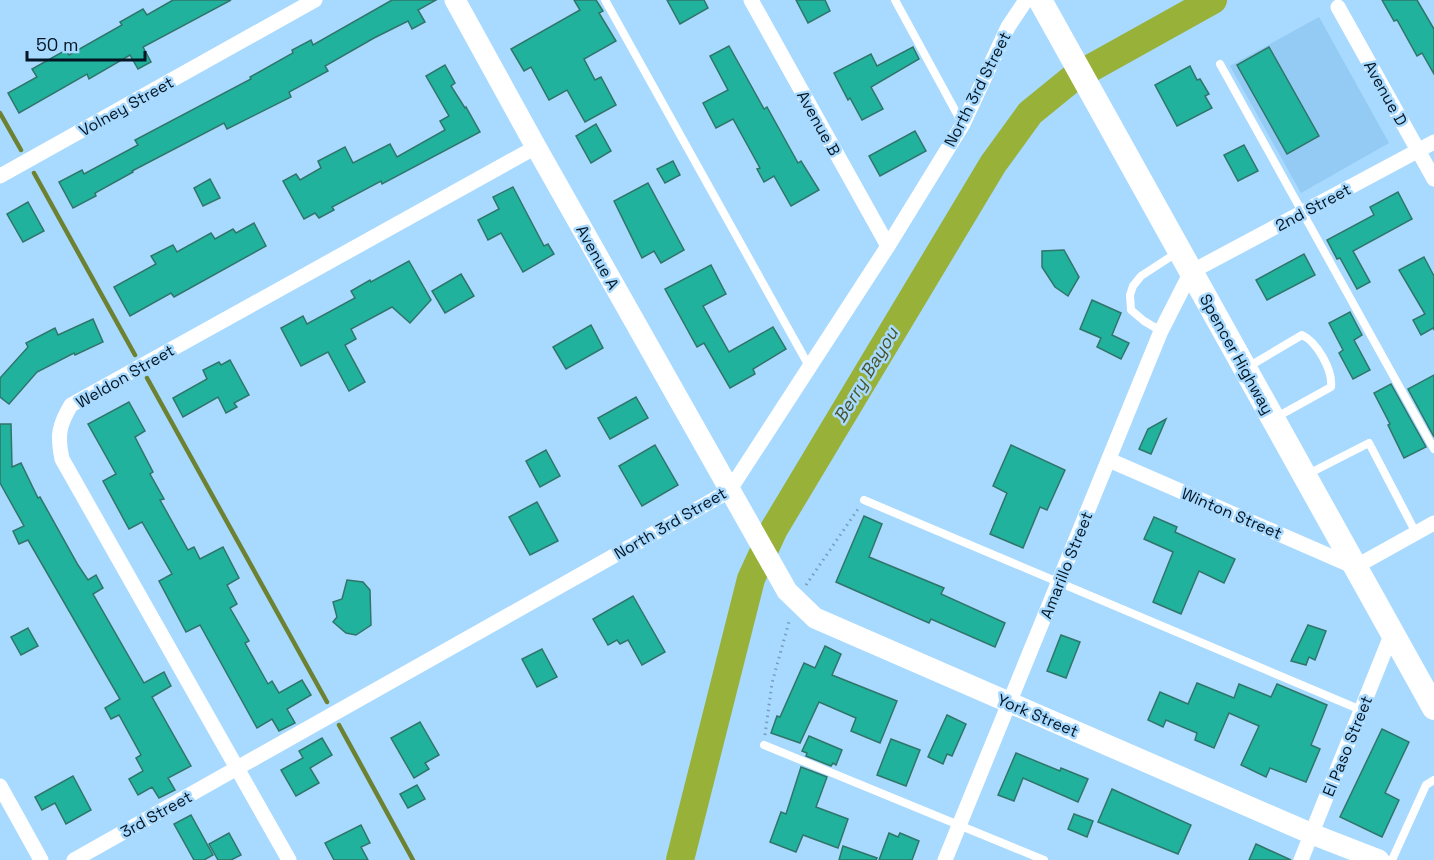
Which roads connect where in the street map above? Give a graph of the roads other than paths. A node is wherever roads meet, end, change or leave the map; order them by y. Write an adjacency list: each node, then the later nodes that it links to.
1 (315, 0): 14 (street, Volney Street)
2 (455, 0): 12 (street, Avenue A)
3 (605, 0): 20 (lane)
4 (751, 0): 17 (street, Avenue B)
5 (895, 0): 10 (lane)
6 (1026, 0): 10 (street, North 3rd Street)
7 (1040, 0): 18 (main road, Spencer Highway)
8 (1338, 7): 13 (street, Avenue D)
9 (1220, 64): 16 (lane)
10 (963, 124): 17 (street, North 3rd Street)
11 (1434, 141): 13 (street, 2nd Street)
12 (536, 147): 26 (street, Avenue A); 38 (street, Weldon Street)
13 (1418, 150): 15 (street, Avenue D); 16 (street, 2nd Street)
14 (0, 176)
15 (1434, 179)
16 (1303, 212): 18 (street, 2nd Street); 23 (lane)
17 (888, 246): 20 (street, North 3rd Street)
18 (1186, 261): 19 (street, Amarillo Street); 19 (lane); 21 (main road, Spencer Highway)
19 (1161, 331): 24 (street, Amarillo Street)
20 (809, 366): 26 (street, North 3rd Street)
21 (1245, 369): 22 (main road, Spencer Highway); 22 (lane)
22 (1273, 419): 25 (main road, Spencer Highway)
23 (1434, 449)
24 (1108, 460): 31 (street, Winton Street); 32 (street, Amarillo Street)
25 (1305, 476): 30 (lane); 31 (main road, Spencer Highway)
26 (729, 491): 28 (street, Avenue A); 38 (street, North 3rd Street)
27 (864, 500): 32 (lane)
28 (743, 514): 34 (street, York Street)
29 (1434, 523): 30 (street)
30 (1416, 533): 31 (street)
31 (1355, 567): 33 (main road, Spencer Highway)
32 (1059, 583): 34 (street, Amarillo Street); 36 (lane)
33 (1392, 633): 35 (main road, Spencer Highway); 36 (street, El Paso Street)
34 (1009, 703): 41 (street, Amarillo Street); 42 (street, York Street)
35 (1434, 708)
36 (1361, 710): 42 (street, El Paso Street)
37 (764, 745): 41 (lane)
38 (238, 769): 44 (street, 3rd Street); 45 (street, Weldon Street)
39 (1434, 780): 50 (lane)
40 (0, 786): 43 (street)
41 (960, 825): 46 (street, Amarillo Street); 47 (lane)
42 (1312, 834): 48 (street, El Paso Street); 49 (street, York Street)
43 (41, 860)
44 (74, 860)
45 (289, 860)
46 (945, 860)
47 (1044, 860)
48 (1301, 860)
49 (1379, 860)
50 (1392, 860)

